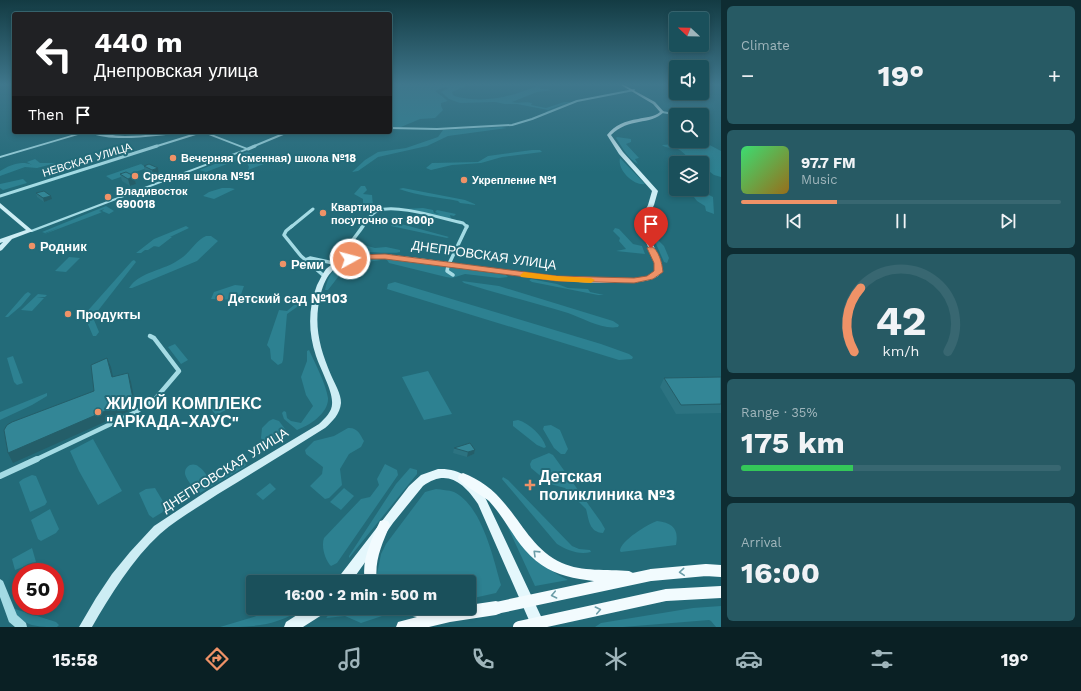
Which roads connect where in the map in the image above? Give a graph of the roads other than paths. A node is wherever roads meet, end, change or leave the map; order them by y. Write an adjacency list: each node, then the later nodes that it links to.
1 (544, 114): 3 (street)
2 (660, 114): 21 (main road, ДНЕПРОВСКАЯ УЛИЦА)
3 (392, 128)
4 (79, 134): 11 (street)
5 (98, 134): 6 (street)
6 (159, 134)
7 (197, 134): 12 (street, НЕВСКАЯ УЛИЦА)
8 (208, 134): 10 (street)
9 (283, 134): 10 (street)
10 (248, 149): 15 (street)
11 (0, 156)
12 (0, 196)
13 (0, 205): 15 (main road)
14 (313, 209): 19 (street)
15 (30, 231): 16 (main road)
16 (10, 238): 17 (main road); 18 (main road)
17 (0, 241)
18 (0, 249)
19 (305, 260): 20 (street); 23 (street)
20 (342, 262): 21 (main road, ДНЕПРОВСКАЯ УЛИЦА); 21 (street); 23 (main road, ДНЕПРОВСКАЯ УЛИЦА)
21 (449, 264): 22 (street)
22 (453, 275)
23 (324, 276): 38 (main road, ДНЕПРОВСКАЯ УЛИЦА)
24 (150, 336): 25 (street)
25 (0, 476)
26 (463, 478): 27 (main road); 31 (highway, one-way to 26, bridge); 42 (main road)
27 (384, 526): 29 (main road); 30 (highway)
28 (721, 571): 31 (highway, one-way to 31, bridge)
29 (348, 575)
30 (370, 575)
31 (638, 578): 34 (highway, one-way to 34, bridge)
32 (0, 584): 37 (street)
33 (721, 592): 41 (highway, one-way to 33, bridge)
34 (476, 611)
35 (309, 615): 39 (main road)
36 (450, 615): 40 (highway)
37 (22, 627)
38 (85, 627)
39 (291, 627)
40 (403, 627)
41 (519, 627)
42 (539, 627)

